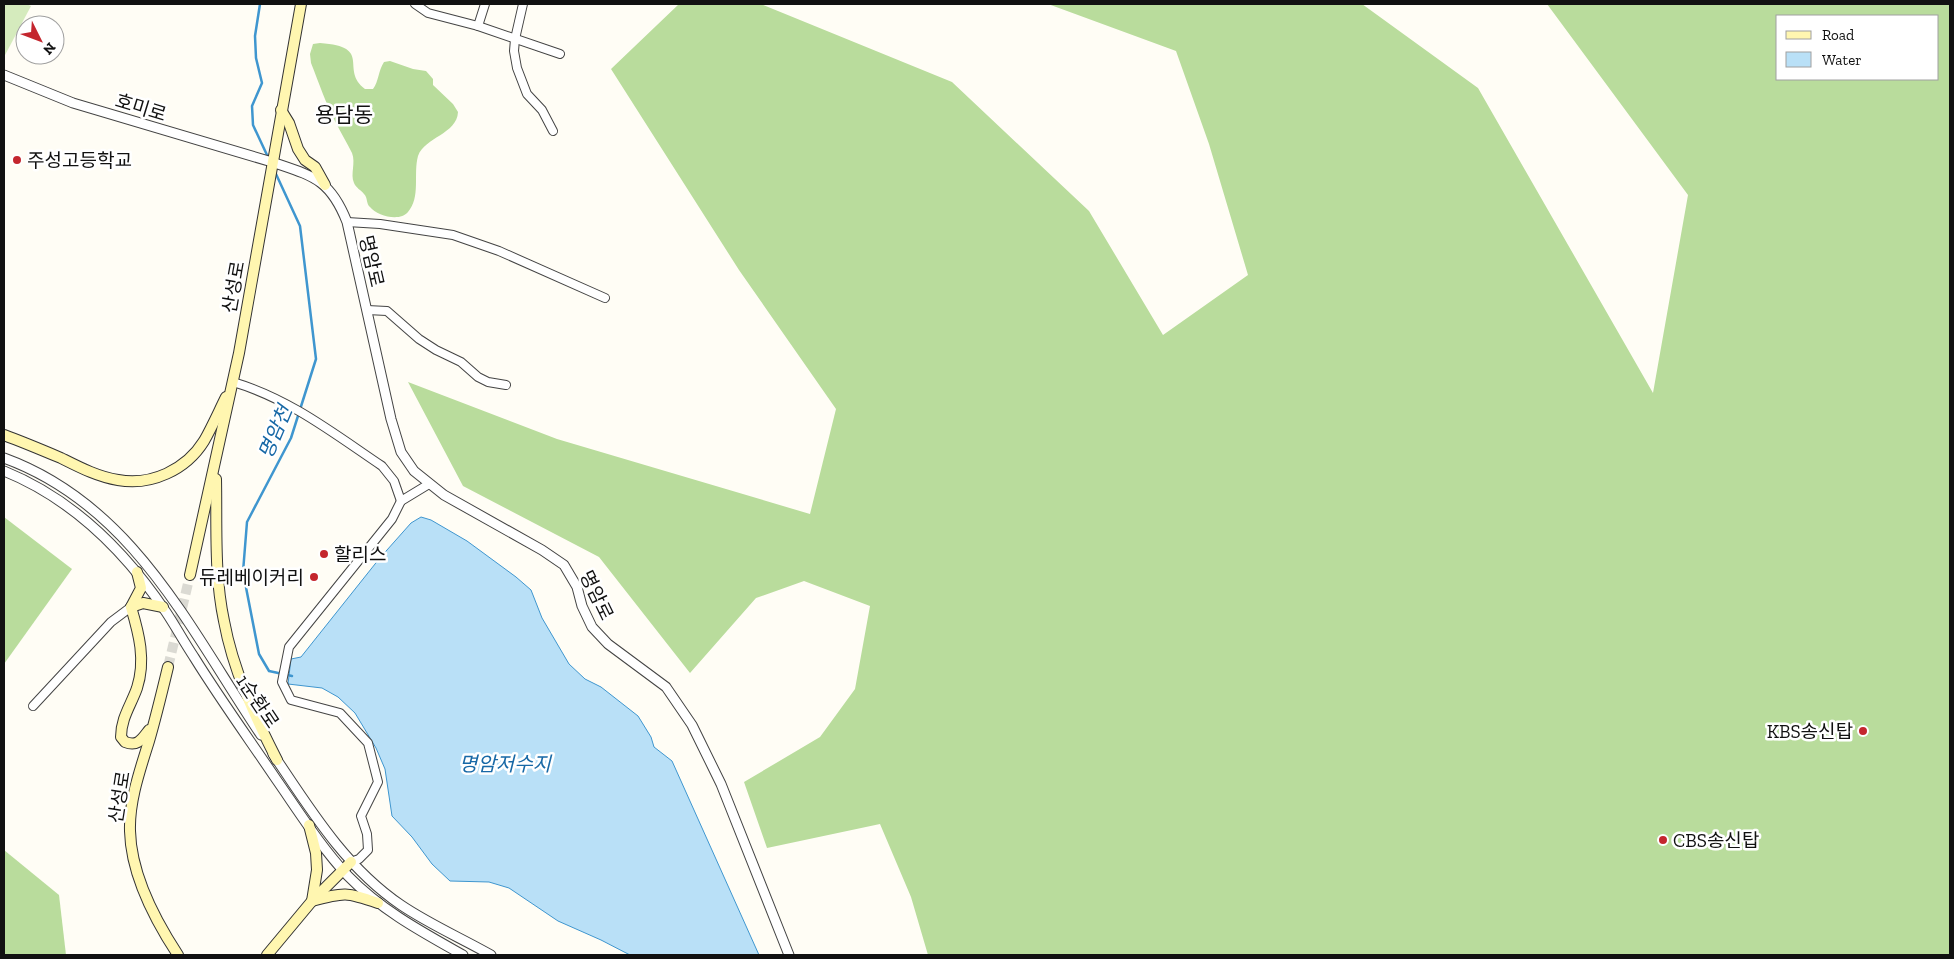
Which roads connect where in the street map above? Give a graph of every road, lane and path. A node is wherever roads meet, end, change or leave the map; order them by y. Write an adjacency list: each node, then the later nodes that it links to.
1 (301, 4): 9 (main road, 산성로)
2 (415, 4): 5 (street)
3 (485, 4): 5 (street)
4 (523, 4): 6 (street)
5 (478, 26): 6 (street)
6 (515, 39): 7 (street); 10 (street)
7 (560, 54)
8 (4, 75): 11 (street, 호미로)
9 (281, 110): 11 (main road, 산성로); 12 (main road)
10 (553, 131)
11 (272, 162): 12 (street, 명암로); 16 (main road, 산성로)
12 (325, 185): 13 (street, 명암로)
13 (347, 222): 14 (street, 명암로); 15 (street, 명암로)
14 (605, 298)
15 (367, 310): 17 (street); 22 (street, 명암로)
16 (233, 382): 18 (main road); 20 (main road, 산성로); 23 (street)
17 (506, 384)
18 (4, 436)
19 (4, 458): 31 (street, 1순환로)
20 (216, 462): 25 (main road, 산성로); 31 (main road)
21 (4, 471): 24 (street, 1순환로)
22 (429, 484): 23 (street); 41 (street, 명암로)
23 (401, 501): 33 (street)
24 (137, 572): 26 (main road); 27 (street, 1순환로)
25 (190, 575)
26 (131, 607): 27 (main road); 29 (street); 30 (main road)
27 (163, 607): 32 (street, 1순환로)
28 (168, 667): 30 (main road, 산성로)
29 (33, 706)
30 (155, 720): 36 (main road, 산성로)
31 (277, 760): 33 (street, 1순환로)
32 (309, 825): 33 (street, 1순환로); 34 (main road)
33 (347, 866): 34 (main road); 35 (street, 1순환로); 40 (street, 1순환로)
34 (312, 901): 35 (main road); 38 (main road)
35 (378, 903): 39 (street, 1순환로)
36 (176, 952): 37 (main road)
37 (184, 955)
38 (267, 955)
39 (463, 955)
40 (491, 955)
41 (789, 955)

